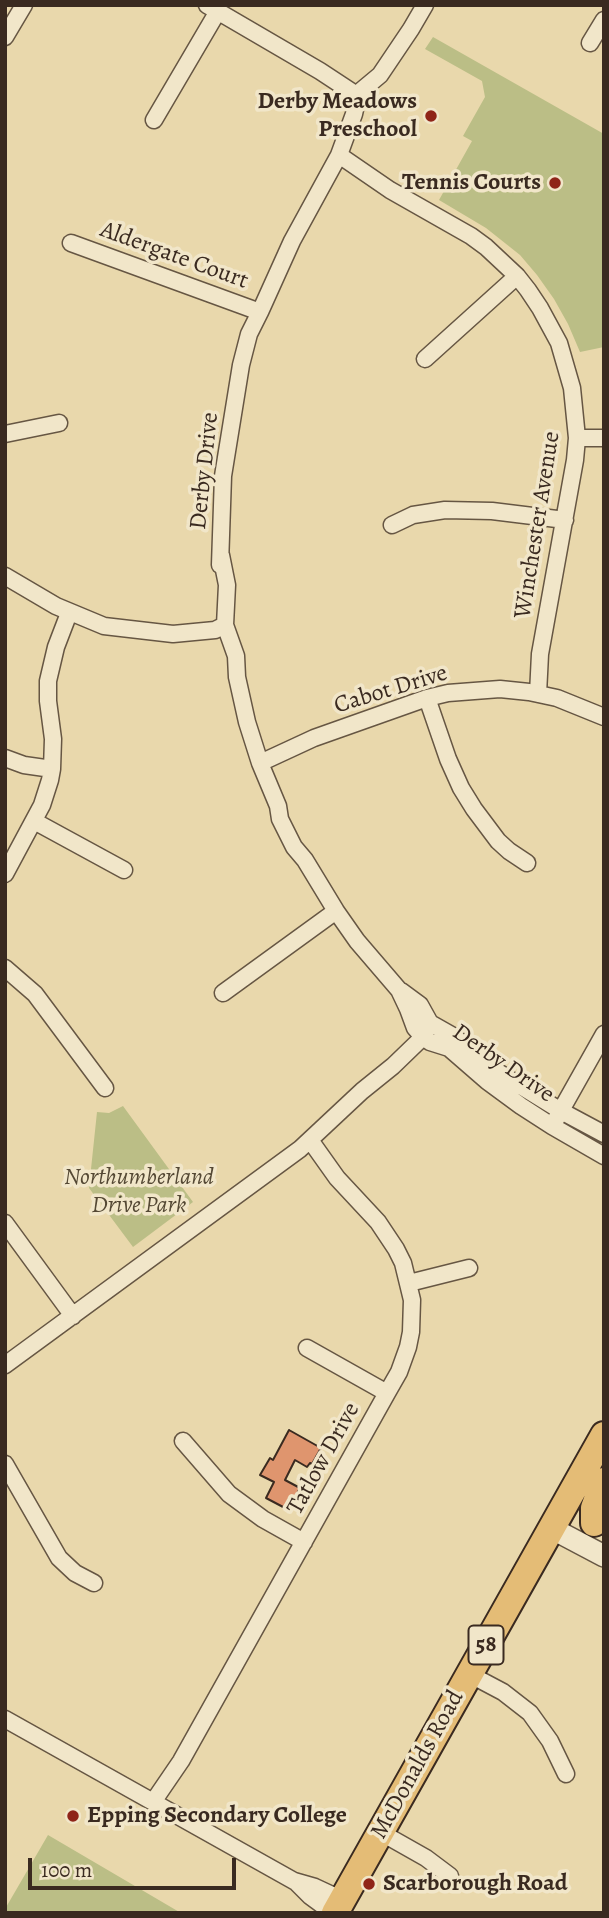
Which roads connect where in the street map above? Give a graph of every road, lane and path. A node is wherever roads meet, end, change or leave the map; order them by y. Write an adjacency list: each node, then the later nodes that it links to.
1 (23, 5): 5 (street)
2 (425, 5): 7 (street, Derby Drive)
3 (212, 8): 7 (street); 8 (street)
4 (604, 20): 6 (street)
5 (5, 37)
6 (590, 43)
7 (363, 95): 9 (street, Derby Drive)
8 (155, 120)
9 (336, 161): 11 (street, Winchester Avenue); 12 (street, Derby Drive)
10 (71, 243): 12 (street, Aldergate Court)
11 (517, 276): 13 (street); 16 (street, Winchester Avenue)
12 (260, 312): 22 (street, Derby Drive)
13 (425, 359)
14 (59, 423): 15 (street)
15 (5, 434)
16 (577, 438): 17 (street); 18 (street, Winchester Avenue)
17 (604, 439)
18 (565, 520): 19 (street); 23 (street, Winchester Avenue)
19 (392, 525)
20 (5, 576): 21 (street)
21 (69, 613): 22 (street); 28 (street)
22 (218, 626): 27 (street, Derby Drive)
23 (533, 693): 24 (street, Cabot Drive); 25 (street, Cabot Drive)
24 (427, 698): 27 (street, Cabot Drive); 30 (street)
25 (604, 718)
26 (5, 758): 28 (street)
27 (259, 758): 33 (street, Derby Drive)
28 (52, 769): 29 (street)
29 (34, 821): 31 (street); 32 (street)
30 (527, 863)
31 (124, 870)
32 (5, 874)
33 (336, 911): 35 (street); 36 (street, Derby Drive)
34 (5, 968): 38 (street)
35 (223, 993)
36 (424, 1030): 39 (street, Derby Drive); 40 (street, Derby Drive); 42 (street)
37 (604, 1034): 39 (street)
38 (105, 1088)
39 (561, 1111): 40 (street); 41 (street, Derby Drive)
40 (552, 1126): 43 (street, Derby Drive)
41 (604, 1134)
42 (305, 1144): 46 (street, Tatlow Drive); 47 (street)
43 (604, 1156)
44 (5, 1223): 47 (street)
45 (469, 1268): 46 (street)
46 (409, 1283): 50 (street, Tatlow Drive)
47 (73, 1315): 49 (street)
48 (307, 1349): 50 (street)
49 (5, 1365)
50 (387, 1393): 57 (street, Tatlow Drive)
51 (604, 1434): 55 (main road, McDonalds Road / 58)
52 (183, 1441): 57 (street)
53 (5, 1464): 59 (street)
54 (604, 1481): 56 (main road)
55 (557, 1518): 56 (street); 58 (street); 60 (main road, McDonalds Road / 58)
56 (599, 1525)
57 (304, 1542): 63 (street, Tatlow Drive)
58 (604, 1556)
59 (94, 1583)
60 (469, 1674): 62 (street); 64 (main road, McDonalds Road / 58)
61 (5, 1719): 63 (street)
62 (566, 1774)
63 (157, 1804): 66 (street)
64 (380, 1832): 65 (street); 66 (main road, McDonalds Road / 58)
65 (450, 1876)
66 (337, 1908)

